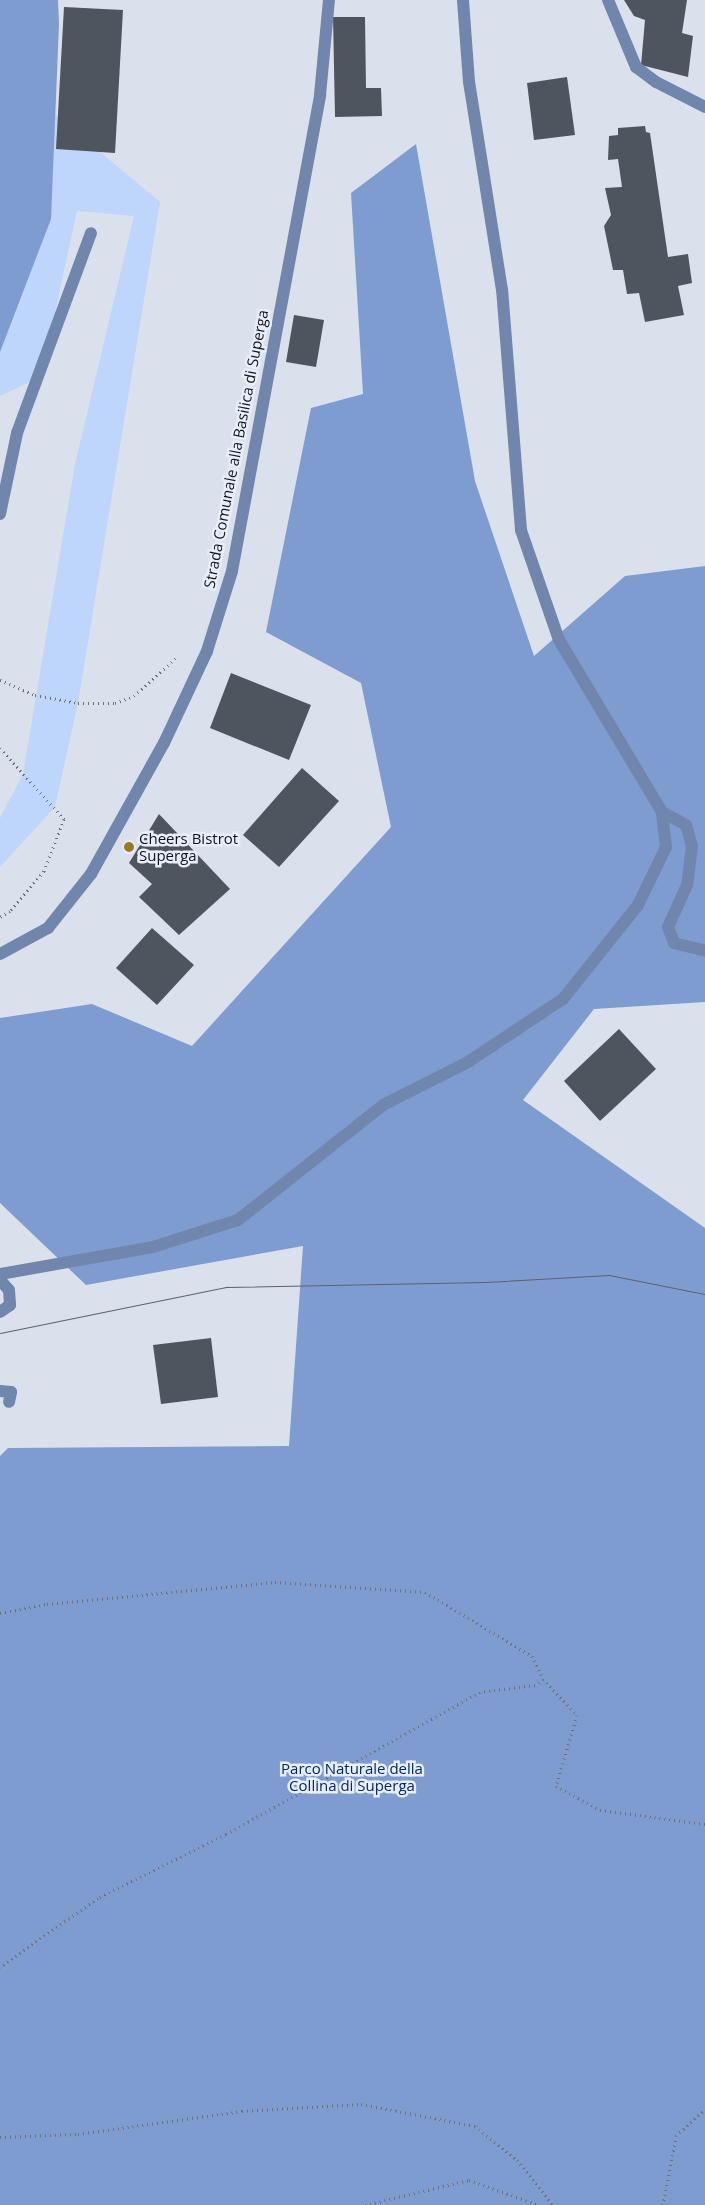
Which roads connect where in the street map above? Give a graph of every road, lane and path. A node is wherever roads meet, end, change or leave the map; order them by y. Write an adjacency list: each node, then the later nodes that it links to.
1 (329, 0): 13 (street, Strada Comunale alla Basilica di Superga)
2 (463, 0): 10 (street)
3 (608, 0): 4 (street)
4 (705, 107)
5 (91, 233): 6 (street)
6 (0, 514)
7 (183, 648): 8 (path)
8 (0, 680)
9 (0, 748): 11 (path)
10 (662, 812): 12 (street); 14 (street)
11 (0, 917)
12 (705, 951)
13 (0, 954)
14 (0, 1274)
15 (0, 1280): 16 (street)
16 (0, 1312)
17 (0, 1390): 18 (street)
18 (9, 1402)
19 (0, 1613): 20 (path)
20 (543, 1678): 21 (path); 22 (path)
21 (705, 1824)
22 (0, 1967)
23 (705, 2109): 28 (path)
24 (0, 2137): 27 (path)
25 (365, 2205): 26 (path)
26 (539, 2205)
27 (554, 2205)
28 (663, 2205)

